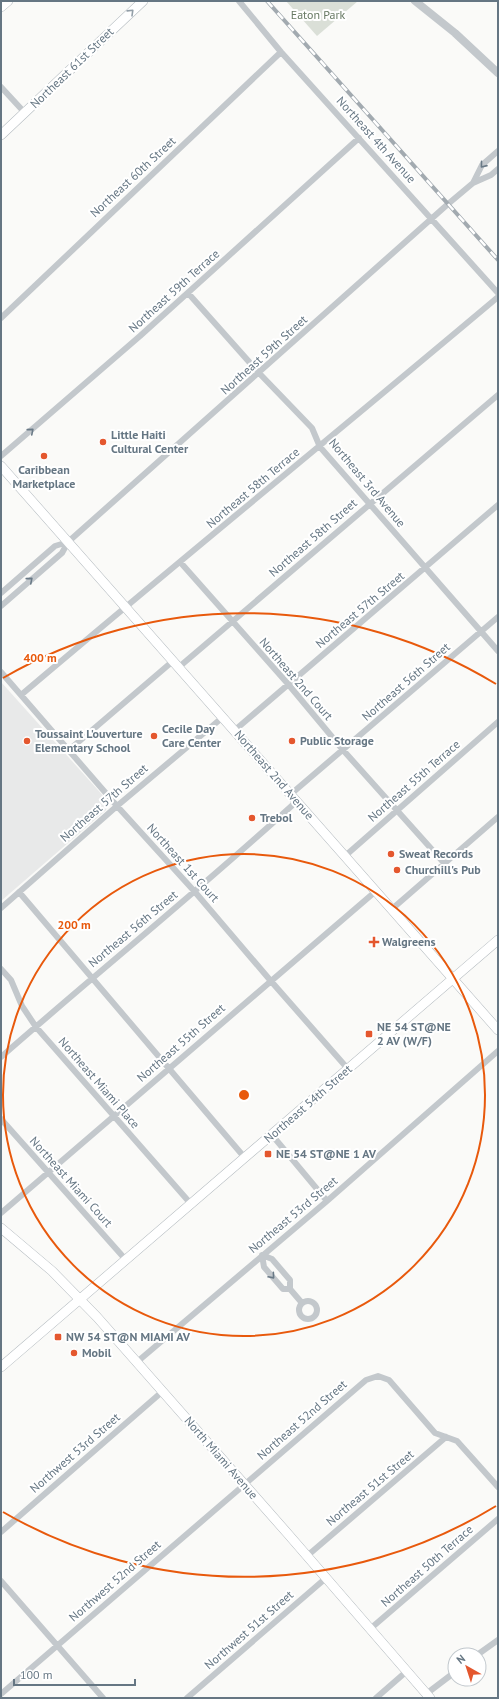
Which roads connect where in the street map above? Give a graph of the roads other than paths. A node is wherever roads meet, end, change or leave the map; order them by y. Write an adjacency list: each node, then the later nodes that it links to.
1 (8, 1): 5 (main road)
2 (143, 1): 9 (main road, Northeast 61st Street, one-way to 2)
3 (239, 1): 6 (street, Northeast 4th Avenue)
4 (415, 1): 7 (street)
5 (1, 7)
6 (281, 52): 11 (street, Northeast 4th Avenue); 19 (street, Northeast 60th Street)
7 (498, 72)
8 (1, 87): 9 (street)
9 (25, 113): 10 (main road, Northeast 61st Street)
10 (1, 135)
11 (359, 138): 15 (street, Northeast 4th Avenue); 17 (street, Northeast 59th Terrace)
12 (498, 151): 14 (street, Northeast 59th Street, one-way to 14)
13 (498, 169): 14 (street, Northeast 59th Street)
14 (473, 183): 15 (street, Northeast 59th Street)
15 (431, 219): 16 (street, Northeast 4th Avenue); 20 (street, Northeast 59th Street)
16 (498, 292)
17 (188, 293): 20 (street, Northeast 3rd Avenue); 23 (street, Northeast 59th Terrace, one-way to 17)
18 (498, 297): 22 (street, Northeast 58th Terrace)
19 (1, 318)
20 (259, 373): 22 (street, Northeast 3rd Avenue); 27 (street, Northeast 59th Street)
21 (498, 395): 25 (street, Northeast 58th Street)
22 (320, 447): 25 (street, Northeast 3rd Avenue); 28 (street, Northeast 58th Terrace)
23 (1, 456)
24 (1, 466): 27 (main road, Northeast 2nd Avenue)
25 (370, 504): 29 (street, Northeast 3rd Avenue); 34 (street, Northeast 58th Street)
26 (498, 505): 29 (street, Northeast 57th Street)
27 (68, 542): 30 (street, Northeast 59th Street); 31 (street, Northeast 59th Street, one-way to 27); 32 (main road, Northeast 2nd Avenue)
28 (181, 563): 32 (street, Northeast 58th Terrace); 34 (street, Northeast 2nd Court)
29 (425, 569): 35 (street, Northeast 3rd Avenue); 39 (street, Northeast 57th Street)
30 (1, 593)
31 (1, 606)
32 (125, 607): 37 (main road, Northeast 2nd Avenue); 40 (street, Northeast 58th Terrace)
33 (498, 617): 35 (street, Northeast 56th Street)
34 (232, 622): 37 (street, Northeast 58th Street); 39 (street, Northeast 2nd Court)
35 (481, 632): 36 (street, Northeast 3rd Avenue); 45 (street, Northeast 56th Street)
36 (498, 651)
37 (176, 664): 41 (main road, Northeast 2nd Avenue); 44 (street, Northeast 58th Street)
38 (1, 672): 40 (street, Northeast 1st Court)
39 (288, 684): 43 (street, Northeast 57th Street); 45 (street, Northeast 2nd Court)
40 (21, 695): 44 (street, Northeast 1st Court)
41 (223, 717): 43 (main road, Northeast 2nd Avenue); 47 (street, Northeast 57th Street)
42 (498, 722): 48 (street, Northeast 55th Terrace)
43 (235, 730): 46 (main road, Northeast 2nd Avenue)
44 (69, 750): 47 (street, Northeast 1st Court)
45 (343, 750): 46 (street, Northeast 56th Street); 48 (street, Northeast 2nd Court)
46 (294, 798): 50 (main road, Northeast 2nd Avenue); 54 (street, Northeast 56th Street)
47 (117, 806): 53 (street, Northeast 57th Street); 54 (street, Northeast 1st Court)
48 (398, 810): 50 (street, Northeast 55th Terrace); 51 (street, Northeast 2nd Court)
49 (498, 817): 51 (street)
50 (345, 856): 52 (main road, Northeast 2nd Avenue)
51 (444, 863): 56 (street)
52 (376, 891): 56 (main road, Northeast 2nd Avenue); 61 (street, Northeast 55th Street)
53 (19, 892): 55 (street, Northeast 57th Street); 59 (street)
54 (195, 892): 59 (street, Northeast 56th Street); 61 (street, Northeast 1st Court)
55 (1, 908)
56 (392, 909): 60 (main road, Northeast 2nd Avenue)
57 (498, 940): 60 (main road, Northeast 54th Street)
58 (1, 969): 62 (street, Northeast Miami Place)
59 (91, 978): 62 (street, Northeast 56th Street); 66 (street)
60 (453, 979): 63 (main road, Northeast 2nd Avenue); 67 (main road, Northeast 54th Street)
61 (270, 980): 66 (street, Northeast 55th Street); 67 (street, Northeast 1st Court)
62 (36, 1027): 65 (street, Northeast 56th Street); 68 (street, Northeast Miami Place)
63 (498, 1030)
64 (498, 1051): 73 (street, Northeast 53rd Street)
65 (1, 1058)
66 (169, 1068): 68 (street, Northeast 55th Street); 71 (street)
67 (348, 1069): 70 (main road, Northeast 54th Street)
68 (113, 1117): 72 (street, Northeast 55th Street); 74 (street, Northeast Miami Place)
69 (1, 1119): 72 (street, Northeast Miami Court)
70 (272, 1135): 71 (main road, Northeast 54th Street); 73 (street)
71 (245, 1158): 74 (main road, Northeast 54th Street)
72 (48, 1173): 75 (street, Northeast 55th Street); 78 (street, Northeast Miami Court)
73 (327, 1201): 77 (street, Northeast 53rd Street)
74 (191, 1204): 78 (main road, Northeast 54th Street)
75 (1, 1213)
76 (1, 1228): 80 (main road, North Miami Avenue)
77 (262, 1255): 79 (street); 79 (street, one-way to 79); 82 (street, Northeast 53rd Street)
78 (126, 1260): 80 (main road, Northeast 54th Street)
79 (290, 1289): 81 (street)
80 (81, 1299): 82 (main road, North Miami Avenue); 83 (main road, Northeast 54th Street)
81 (302, 1303)
82 (137, 1362): 84 (main road, North Miami Avenue)
83 (1, 1367)
84 (163, 1391): 86 (main road, North Miami Avenue); 89 (street, Northwest 53rd Street)
85 (446, 1436): 86 (street, Northeast 52nd Street); 87 (street); 90 (street, Northeast 51st Street)
86 (244, 1484): 90 (main road, North Miami Avenue); 95 (street, Northwest 52nd Street)
87 (498, 1487)
88 (498, 1519): 93 (street, Northeast 50th Terrace)
89 (1, 1532)
90 (307, 1556): 91 (main road, North Miami Avenue)
91 (326, 1578): 93 (main road, North Miami Avenue); 102 (street, Northwest 51st Street)
92 (1, 1581): 95 (street)
93 (370, 1629): 97 (main road, North Miami Avenue)
94 (498, 1640): 96 (street)
95 (57, 1646): 99 (street, Northwest 52nd Street); 101 (street)
96 (487, 1648)
97 (407, 1671): 100 (main road, North Miami Avenue); 103 (street)
98 (447, 1679): 100 (street)
99 (1, 1694)
100 (428, 1696)
101 (103, 1698)
102 (187, 1698)
103 (376, 1698)

